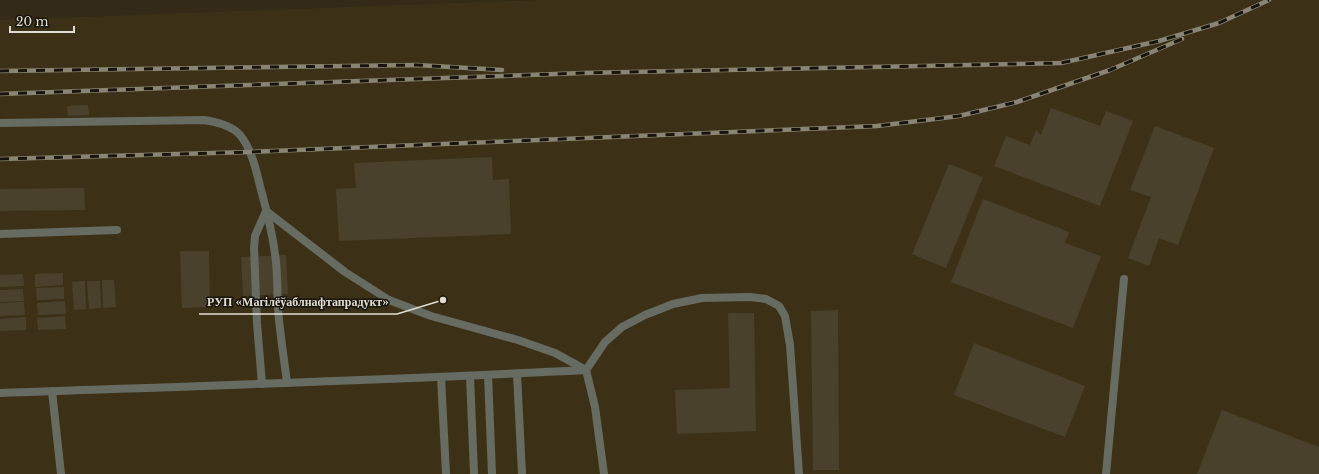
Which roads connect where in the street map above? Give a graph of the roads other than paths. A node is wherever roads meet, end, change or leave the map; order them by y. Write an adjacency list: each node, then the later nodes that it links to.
1 (0, 123): 2 (lane)
2 (266, 211): 6 (lane); 11 (lane); 12 (lane)
3 (117, 230): 4 (lane)
4 (0, 234)
5 (1124, 280): 22 (lane)
6 (586, 370): 7 (lane); 20 (lane); 21 (lane)
7 (517, 374): 8 (lane); 19 (lane)
8 (488, 375): 9 (lane); 18 (lane)
9 (470, 376): 10 (lane); 17 (lane)
10 (441, 377): 11 (lane); 16 (lane)
11 (287, 382): 12 (lane)
12 (262, 384): 13 (lane)
13 (52, 391): 14 (lane); 15 (lane)
14 (0, 393)
15 (61, 474)
16 (446, 474)
17 (474, 474)
18 (492, 474)
19 (522, 474)
20 (604, 474)
21 (799, 474)
22 (1106, 474)

